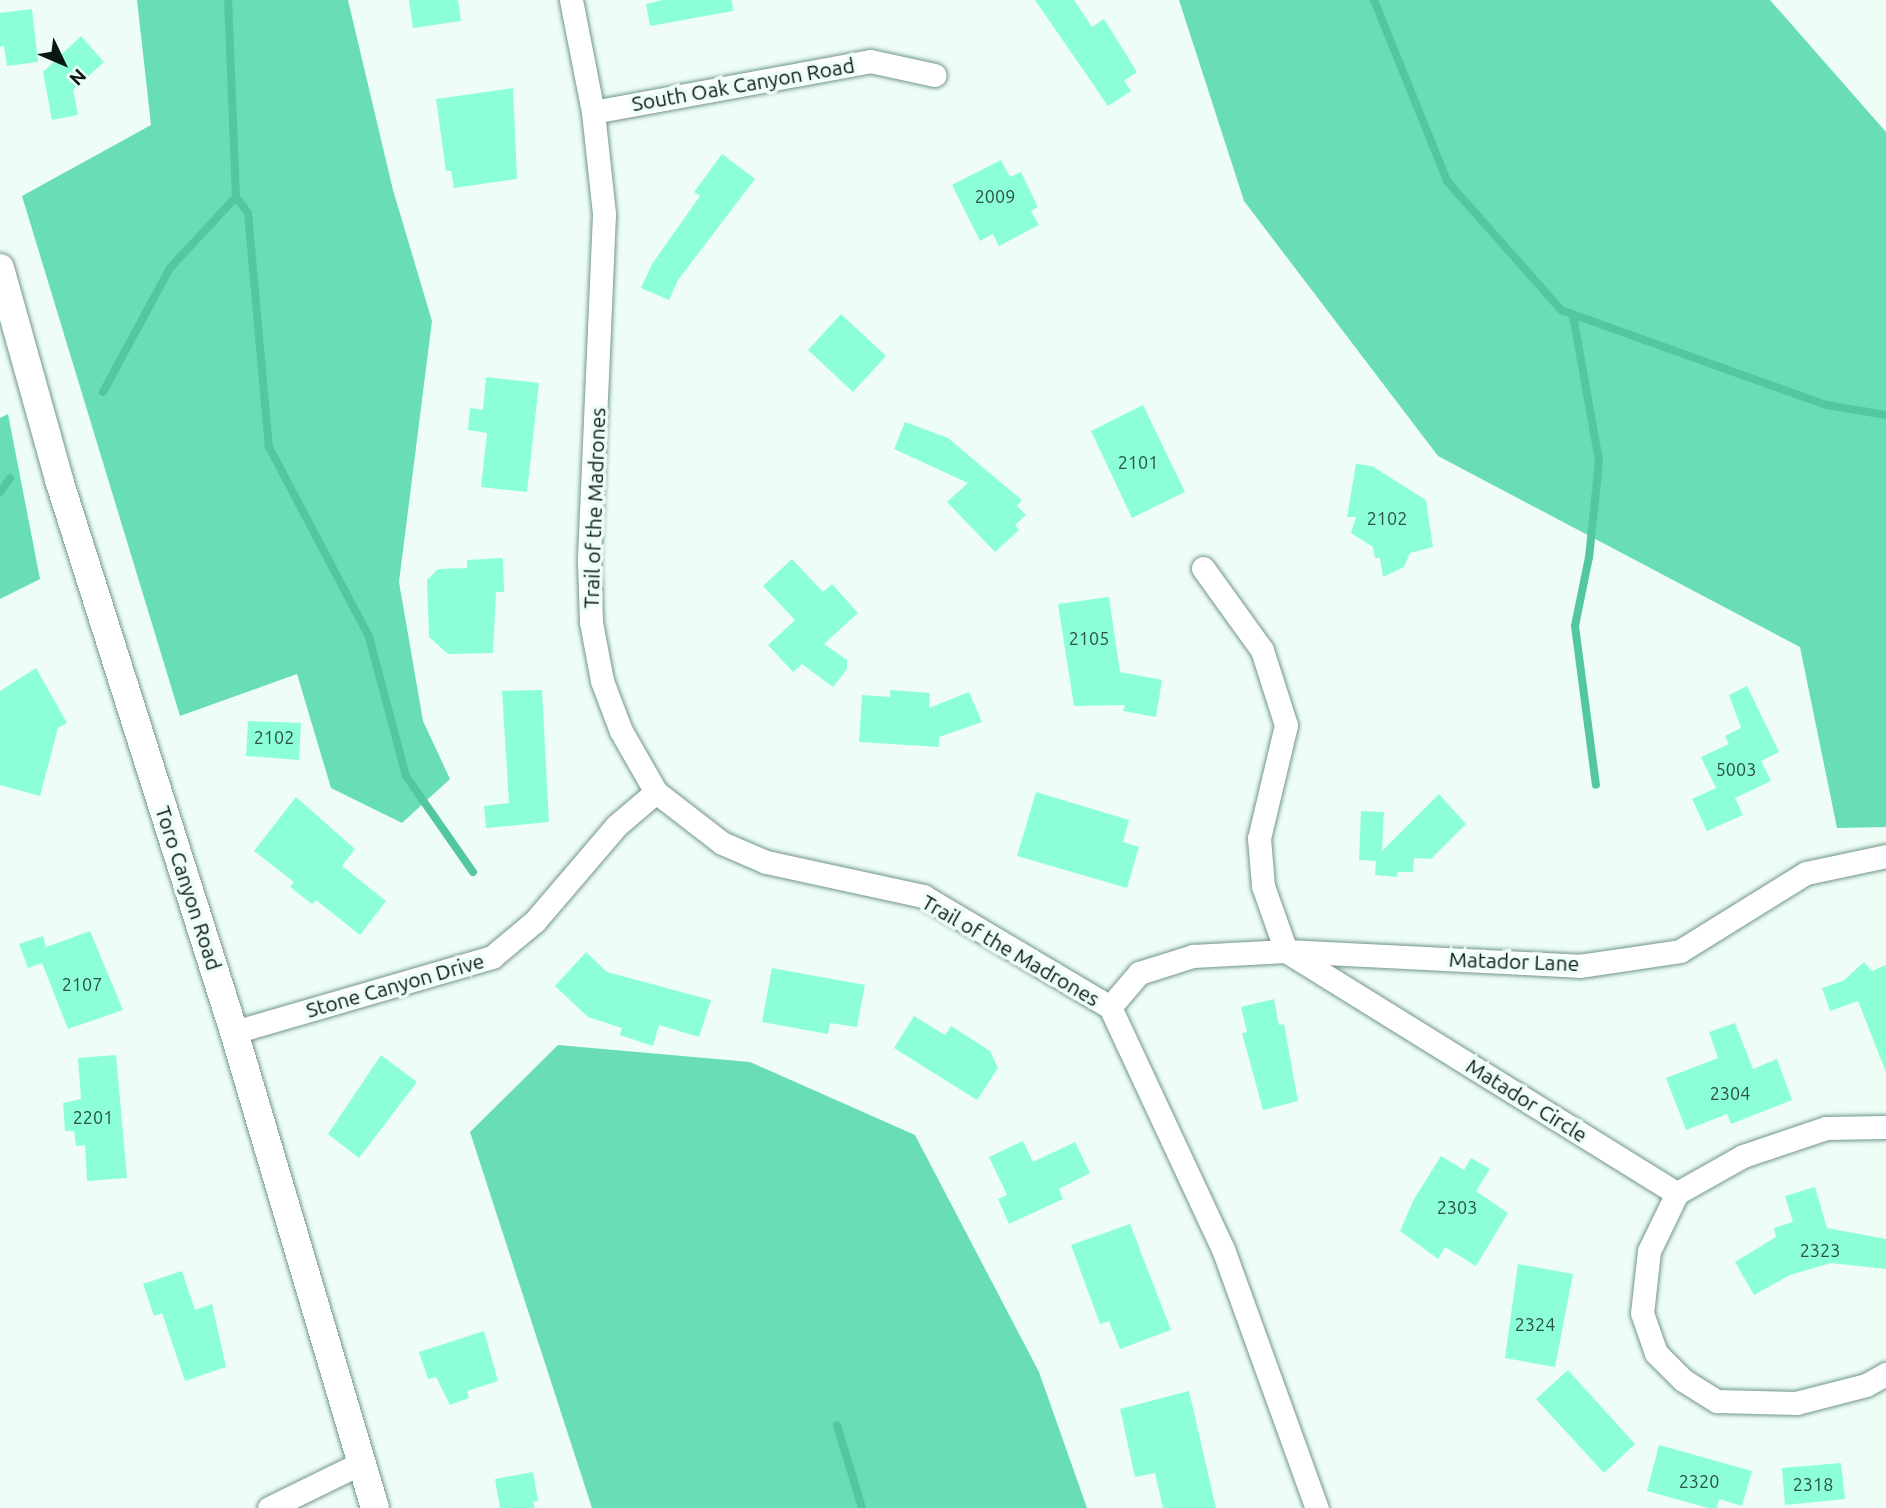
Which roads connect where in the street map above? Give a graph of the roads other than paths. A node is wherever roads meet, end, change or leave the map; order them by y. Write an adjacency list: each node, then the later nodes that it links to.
1 (571, 0): 3 (street, Trail of the Madrones)
2 (935, 75): 3 (street, South Oak Canyon Road)
3 (593, 112): 6 (street, Trail of the Madrones)
4 (0, 268): 10 (street, Toro Canyon Road)
5 (1203, 568): 8 (street)
6 (656, 792): 9 (street, Trail of the Madrones); 10 (street, Stone Canyon Drive)
7 (1886, 856): 8 (street, Matador Lane)
8 (1286, 951): 9 (street, Matador Lane); 12 (street, Matador Circle)
9 (1110, 1007): 17 (street, Trail of the Madrones)
10 (234, 1032): 14 (street, Toro Canyon Road)
11 (1886, 1127): 12 (street)
12 (1677, 1194): 13 (street)
13 (1886, 1374)
14 (361, 1463): 15 (street); 16 (street, Toro Canyon Road)
15 (269, 1508)
16 (374, 1508)
17 (1317, 1508)

